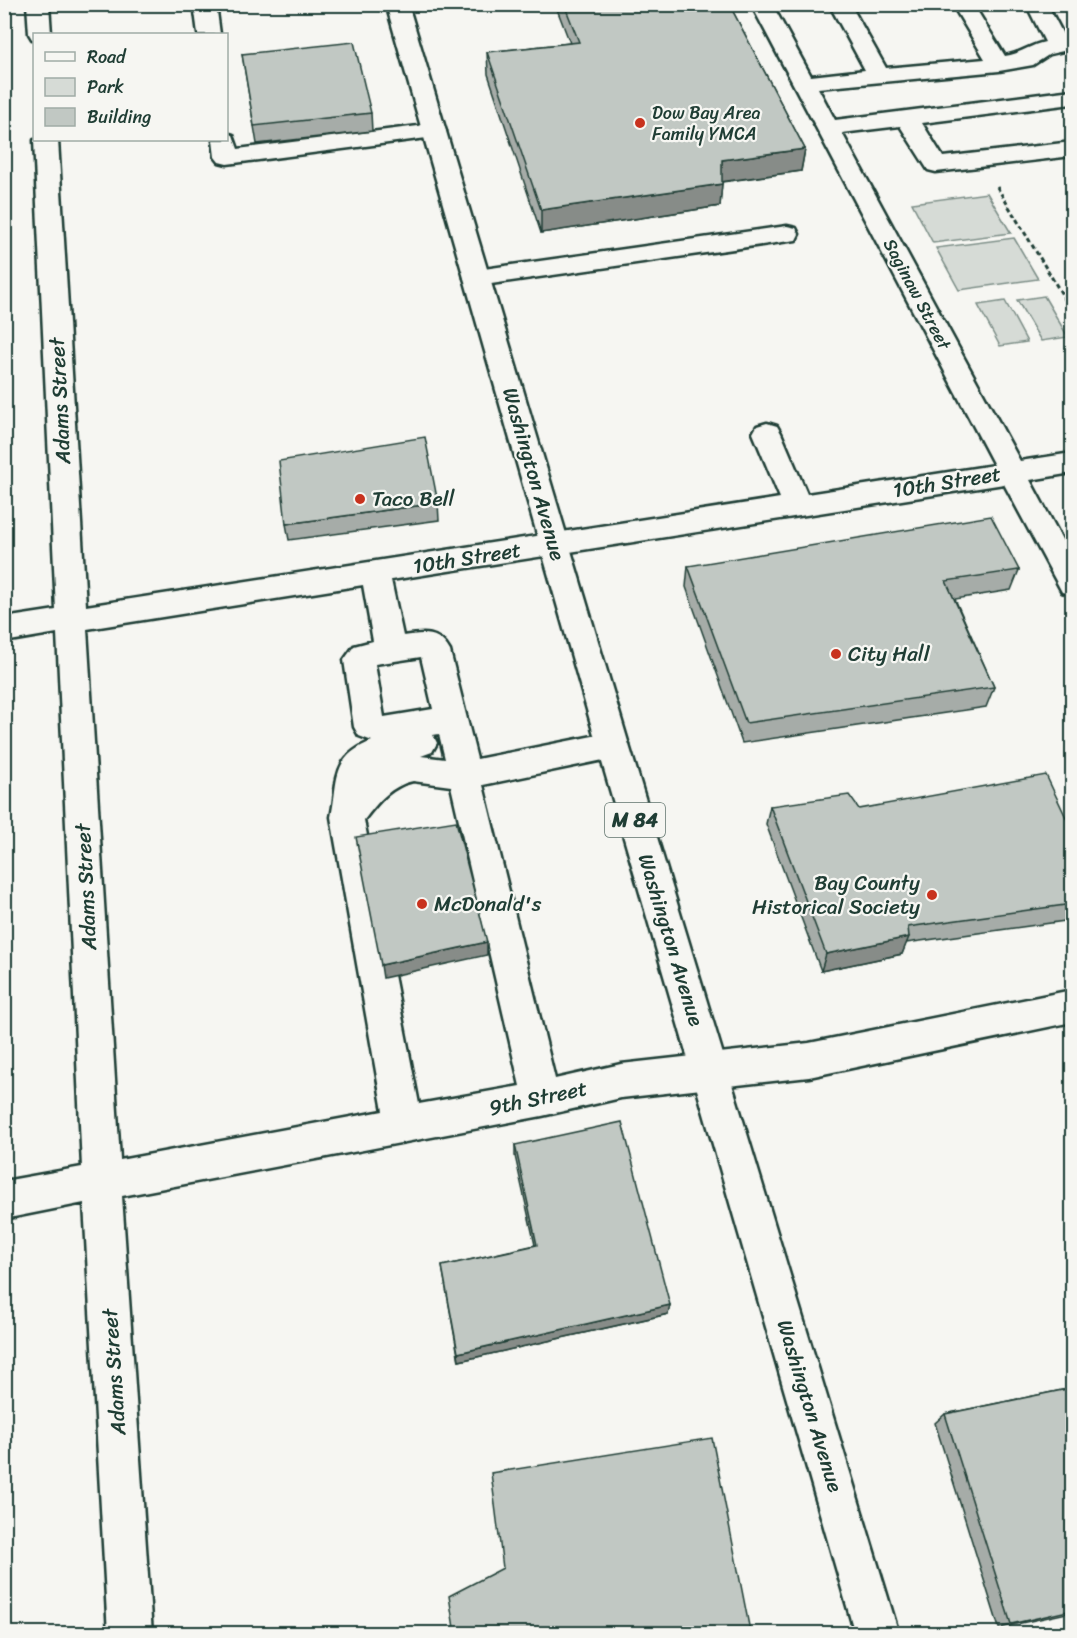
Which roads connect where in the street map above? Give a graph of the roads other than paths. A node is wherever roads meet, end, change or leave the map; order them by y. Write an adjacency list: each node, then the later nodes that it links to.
1 (38, 4): 9 (street)
2 (205, 4): 10 (street)
3 (397, 4): 18 (street, Washington Avenue / M 84)
4 (761, 4): 14 (street, Saginaw Street)
5 (845, 4): 8 (street)
6 (962, 4): 12 (street)
7 (1036, 4): 11 (street)
8 (839, 5): 13 (street)
9 (40, 33)
10 (209, 33)
11 (1065, 44): 12 (street)
12 (999, 64): 13 (street)
13 (880, 76): 14 (street)
14 (804, 83): 17 (street, Saginaw Street)
15 (1072, 97): 16 (street)
16 (908, 120): 17 (street); 21 (street)
17 (828, 128): 26 (street, Saginaw Street)
18 (434, 131): 20 (street); 23 (street, Washington Avenue / M 84)
19 (46, 141): 31 (street, Adams Street)
20 (225, 141)
21 (1072, 149)
22 (787, 234): 23 (street)
23 (477, 278): 28 (street, Washington Avenue / M 84)
24 (767, 433): 27 (street)
25 (1072, 463): 26 (street, 10th Street)
26 (1013, 471): 27 (street, 10th Street); 30 (street, Saginaw Street)
27 (798, 507): 28 (street, 10th Street)
28 (555, 544): 29 (street, 10th Street); 35 (street, Washington Avenue / M 84)
29 (375, 572): 31 (street, 10th Street); 33 (street)
30 (1072, 584)
31 (72, 619): 32 (street, 10th Street); 42 (street, Adams Street)
32 (4, 630)
33 (390, 650): 34 (street); 34 (street)
34 (455, 730): 36 (street); 37 (street)
35 (613, 746): 36 (street); 39 (street, Washington Avenue / M 84)
36 (466, 775): 37 (street); 40 (street)
37 (347, 817): 41 (street)
38 (1072, 1006): 39 (street, 9th Street)
39 (710, 1072): 40 (street, 9th Street); 45 (street, Washington Avenue / M 84)
40 (542, 1099): 41 (street, 9th Street)
41 (404, 1124): 42 (street, 9th Street)
42 (102, 1180): 43 (street, 9th Street); 44 (street, Adams Street)
43 (4, 1200)
44 (130, 1634)
45 (877, 1634)

